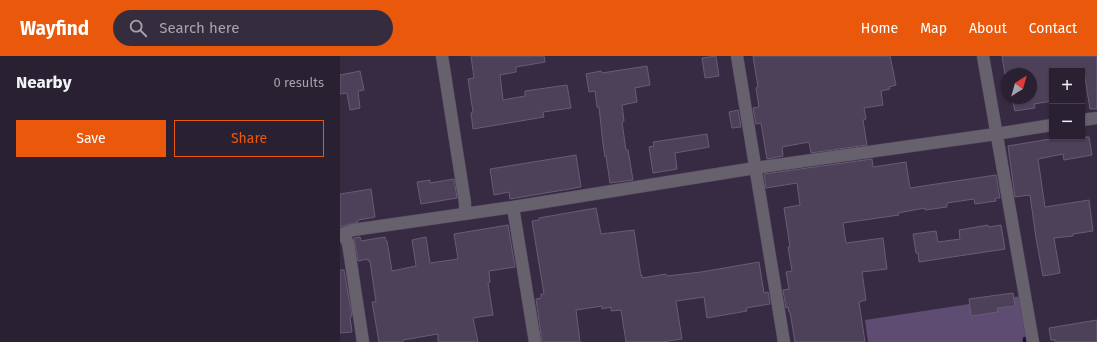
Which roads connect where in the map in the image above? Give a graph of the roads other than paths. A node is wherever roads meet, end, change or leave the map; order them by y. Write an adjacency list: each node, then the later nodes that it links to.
1 (442, 56): 10 (street)
2 (737, 56): 8 (street)
3 (983, 56): 7 (street)
4 (1097, 118): 5 (street)
5 (1085, 120)
6 (1049, 125): 7 (street)
7 (996, 134): 8 (street); 15 (street)
8 (755, 168): 9 (street); 14 (street)
9 (514, 207): 10 (street); 13 (street)
10 (465, 214): 11 (street)
11 (341, 234): 12 (street)
12 (364, 342)
13 (535, 342)
14 (784, 342)
15 (1033, 342)

